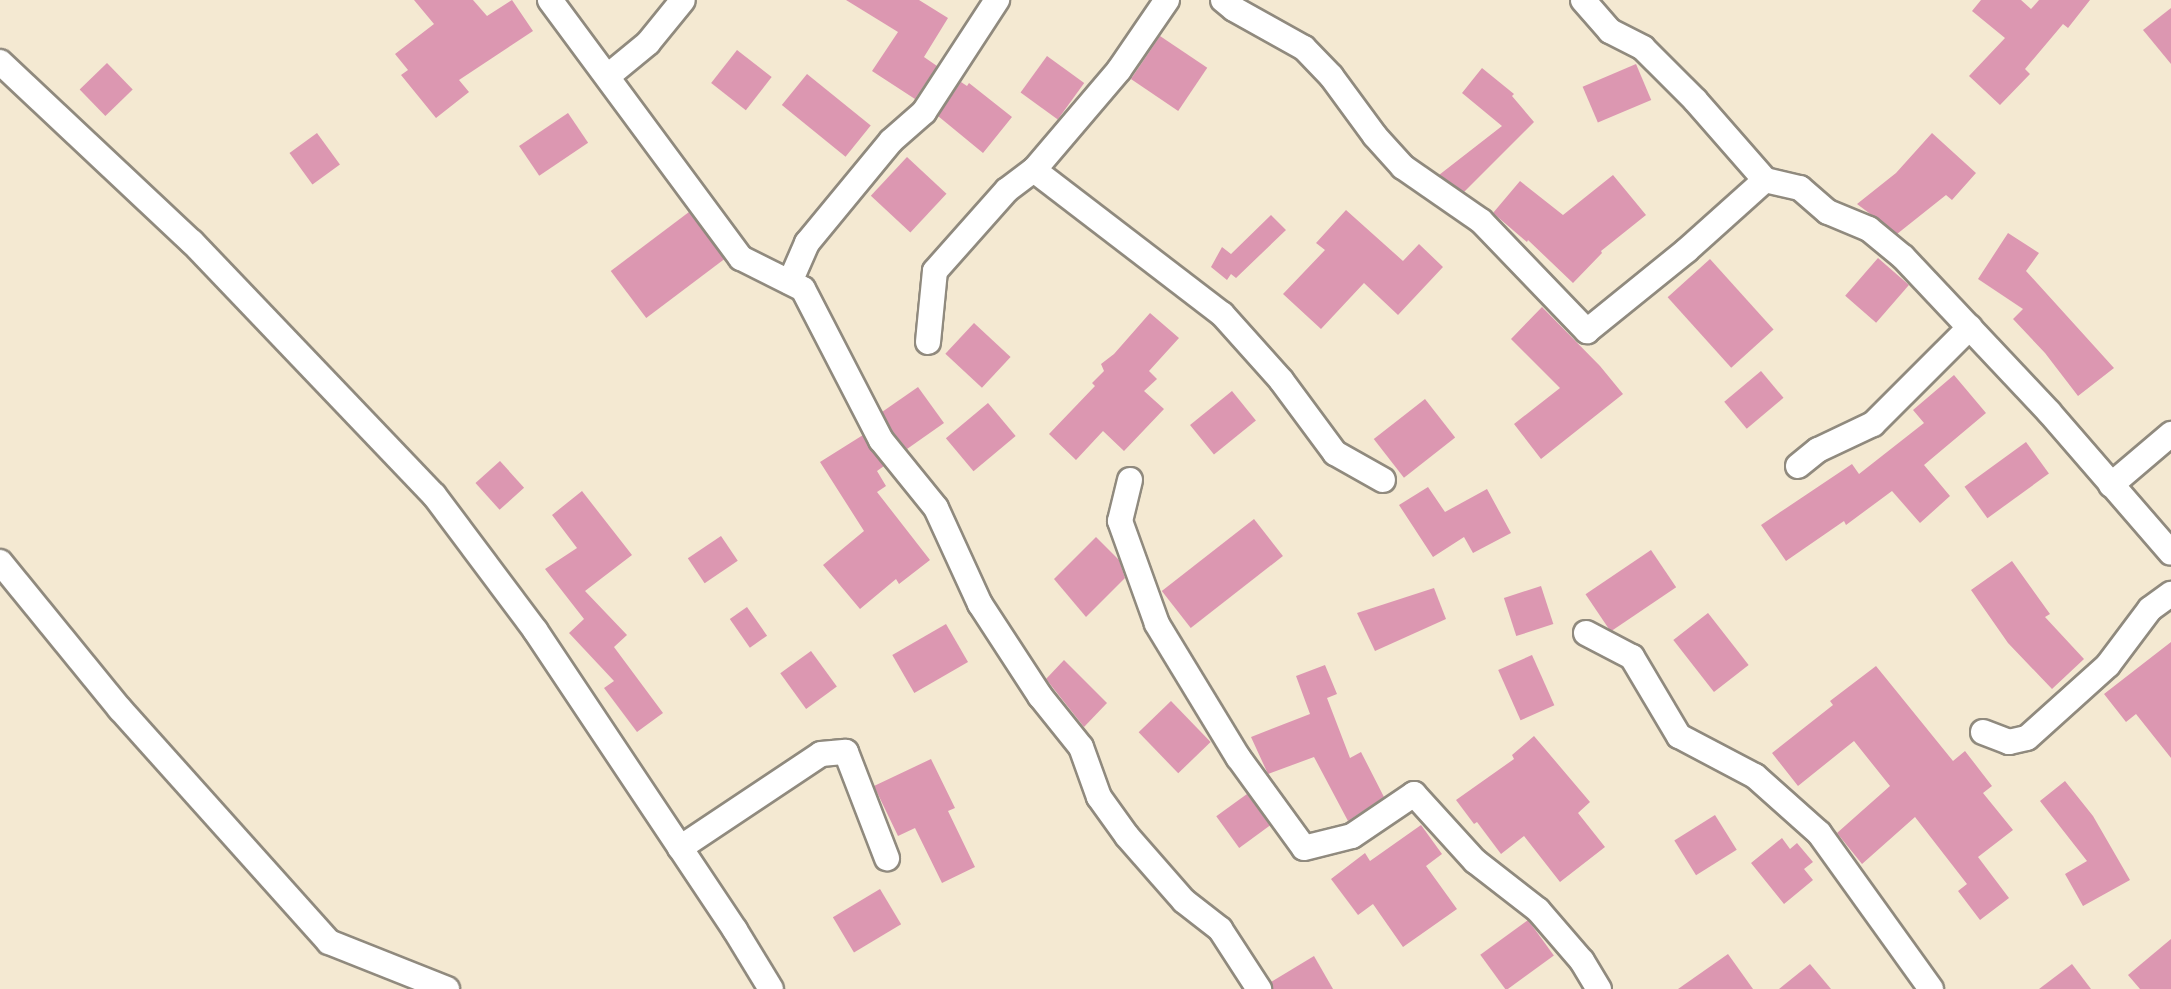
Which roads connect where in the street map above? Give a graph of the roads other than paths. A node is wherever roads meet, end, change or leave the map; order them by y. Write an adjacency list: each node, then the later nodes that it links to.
1 (550, 0): 8 (street)
2 (683, 0): 8 (street)
3 (997, 0): 11 (street)
4 (1167, 0): 9 (street)
5 (1223, 0): 10 (street)
6 (1583, 0): 10 (street)
7 (0, 62): 24 (street)
8 (608, 76): 11 (street)
9 (1034, 170): 13 (street); 17 (street)
10 (1765, 180): 12 (street)
11 (790, 282): 28 (street)
12 (1970, 327): 15 (street); 18 (street)
13 (928, 342)
14 (2171, 434): 18 (street)
15 (1798, 466)
16 (1130, 480): 29 (street)
17 (1383, 480)
18 (2111, 485): 19 (street)
19 (2171, 553)
20 (0, 562): 26 (street)
21 (2171, 594): 23 (street)
22 (1586, 633): 30 (street)
23 (1983, 732)
24 (680, 848): 25 (street); 27 (street)
25 (887, 858)
26 (447, 989)
27 (771, 989)
28 (1259, 989)
29 (1599, 989)
30 (1931, 989)

